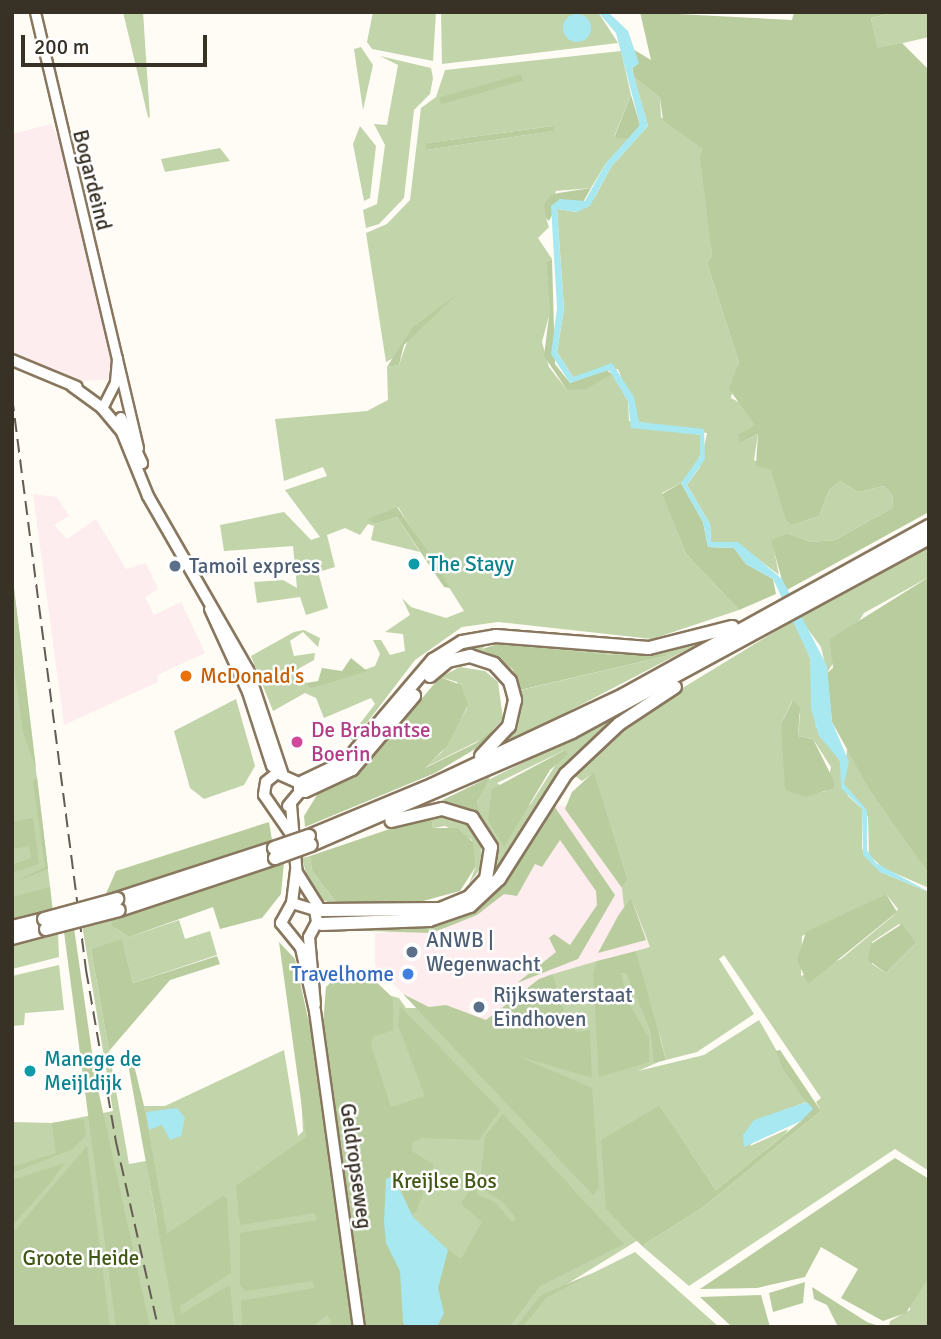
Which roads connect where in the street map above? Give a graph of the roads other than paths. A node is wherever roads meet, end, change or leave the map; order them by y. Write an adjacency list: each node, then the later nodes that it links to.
1 (35, 12): 2 (street, Bogardeind)
2 (117, 356): 4 (street, Bogardeind); 5 (street, Bogardeind)
3 (12, 363): 4 (main road)
4 (104, 405): 5 (main road, Bogardeind); 6 (main road, Bogardeind)
5 (138, 448): 6 (main road, Bogardeind)
6 (159, 510): 11 (main road, Bogardeind)
7 (929, 526): 9 (highway)
8 (929, 538): 9 (highway)
9 (790, 608): 10 (highway); 12 (highway); 13 (highway)
10 (726, 650): 15 (highway); 20 (highway)
11 (278, 772): 12 (main road); 14 (main road)
12 (302, 783): 13 (highway); 14 (main road)
13 (432, 785): 17 (highway)
14 (286, 808): 16 (main road); 16 (main road)
15 (350, 831): 17 (highway); 20 (highway)
16 (290, 834): 18 (main road)
17 (310, 840): 21 (highway, bridge)
18 (296, 871): 19 (main road); 19 (main road)
19 (301, 902): 20 (main road); 22 (main road)
20 (321, 916): 24 (main road)
21 (45, 924): 23 (highway); 25 (highway)
22 (284, 924): 24 (main road); 26 (main road)
23 (12, 927)
24 (311, 936): 26 (main road)
25 (12, 938)
26 (315, 1011): 27 (main road, Geldropseweg)
27 (359, 1327)

